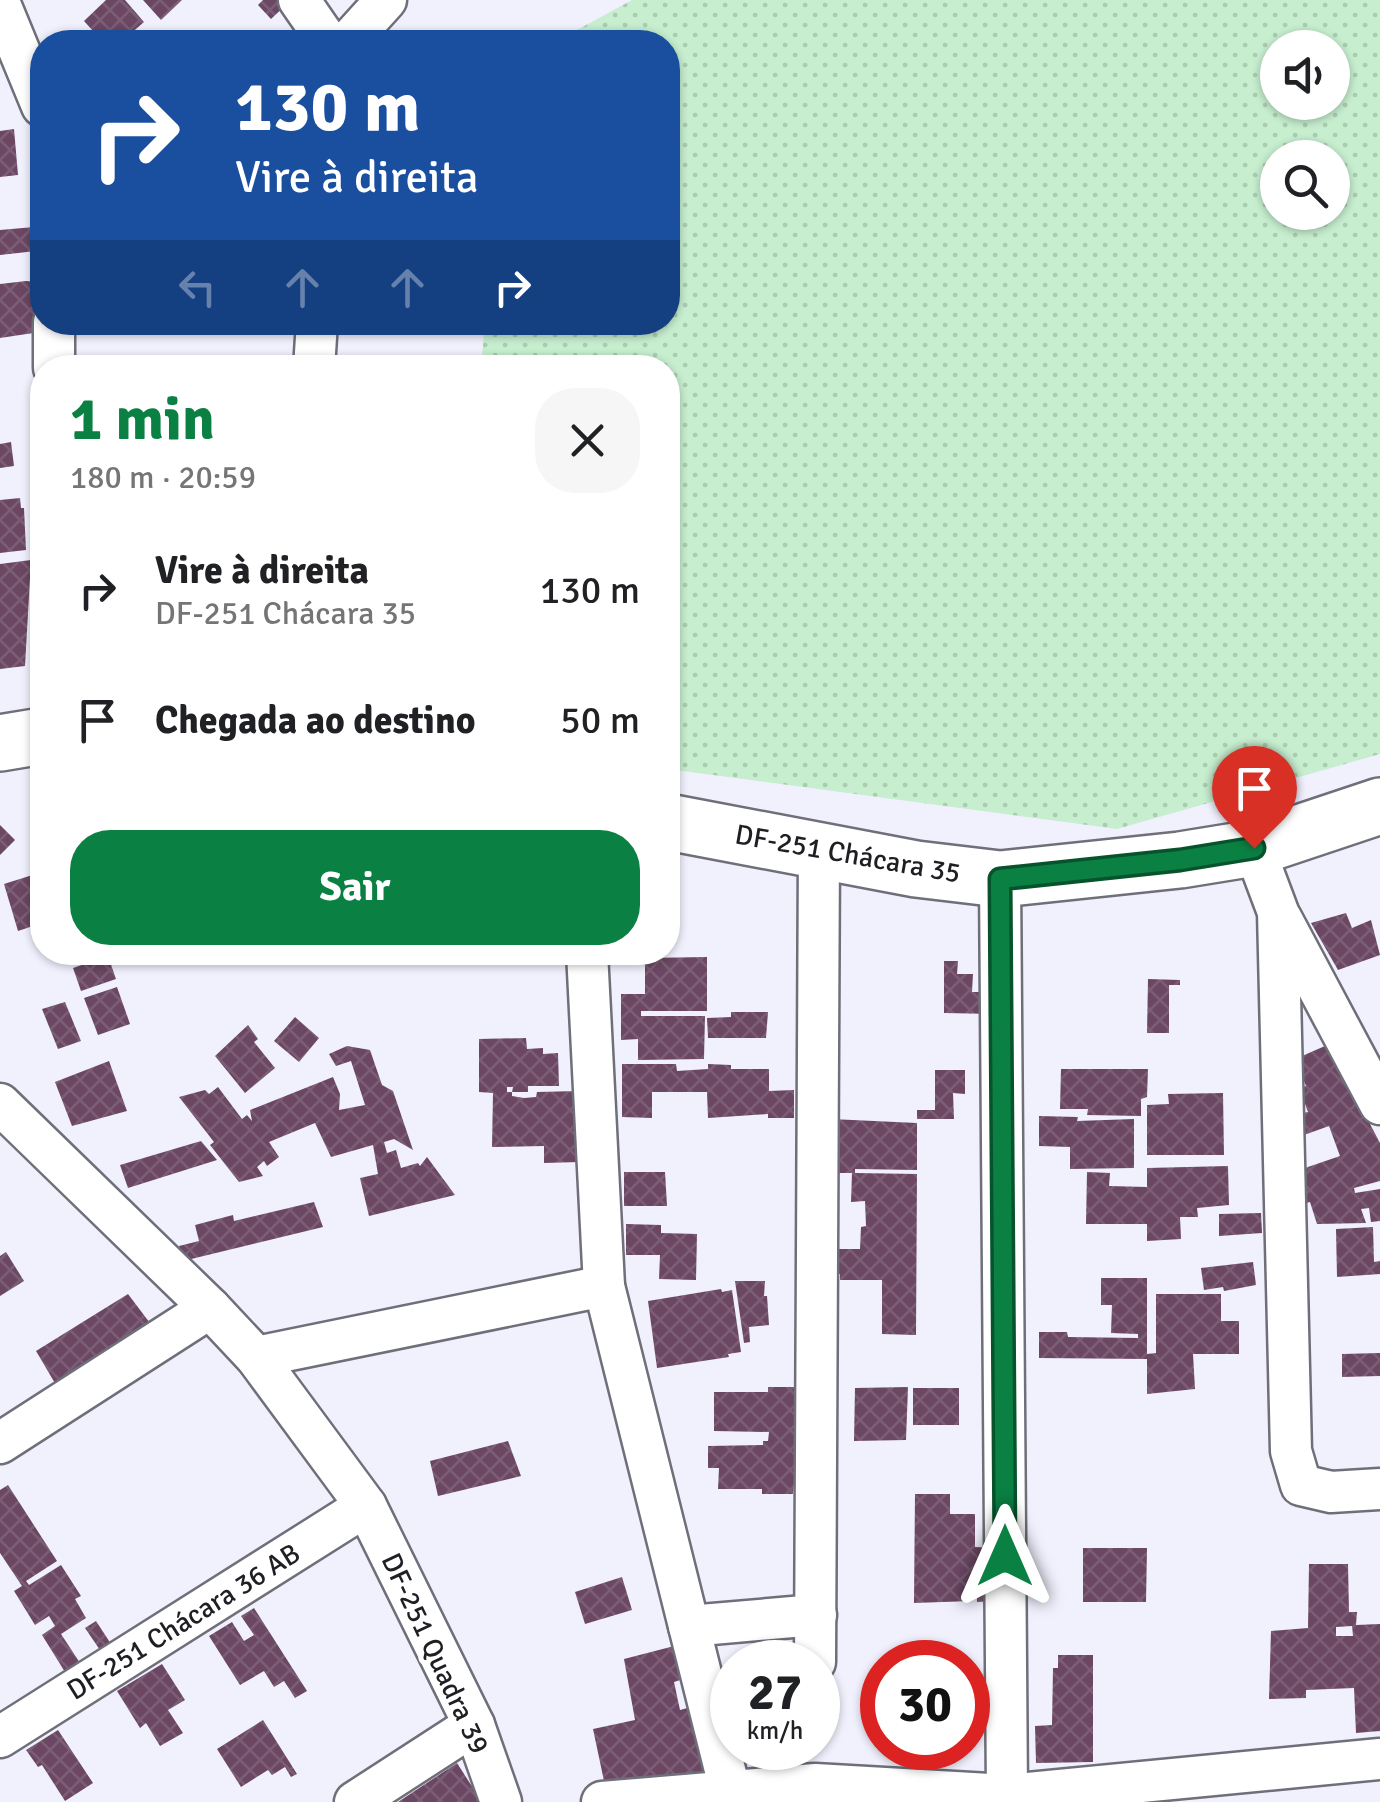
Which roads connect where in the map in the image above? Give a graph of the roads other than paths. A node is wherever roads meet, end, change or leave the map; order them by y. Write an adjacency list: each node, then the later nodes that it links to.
1 (299, 0): 4 (street)
2 (386, 0): 5 (street)
3 (1, 2): 6 (street)
4 (320, 30)
5 (359, 30)
6 (30, 76)
7 (30, 738): 8 (street)
8 (0, 743)
9 (1380, 806): 12 (street, DF-251 Chácara 35)
10 (680, 824): 11 (street, DF-251 Chácara 35)
11 (819, 848): 13 (street, DF-251 Chácara 35); 24 (street)
12 (1254, 848): 13 (street, DF-251 Chácara 35); 14 (street)
13 (1000, 879): 33 (street)
14 (1278, 912): 17 (street); 22 (street)
15 (588, 965): 18 (street)
16 (0, 1104): 19 (street, DF-251 Quadra 39)
17 (1380, 1104)
18 (604, 1286): 20 (street); 25 (street)
19 (210, 1308): 20 (street, DF-251 Quadra 39); 21 (street)
20 (256, 1358): 23 (street, DF-251 Quadra 39)
21 (0, 1442)
22 (1380, 1489)
23 (366, 1506): 27 (street, DF-251 Quadra 39); 28 (street, DF-251 Chácara 36 AB)
24 (816, 1614): 25 (street); 26 (street)
25 (688, 1626): 32 (street)
26 (815, 1640)
27 (474, 1725): 34 (street); 35 (street, DF-251 Quadra 39)
28 (0, 1737)
29 (1380, 1759): 33 (street)
30 (801, 1770): 32 (street)
31 (840, 1770): 33 (street)
32 (730, 1790): 36 (street)
33 (1007, 1795)
34 (355, 1802)
35 (501, 1802)
36 (602, 1802)

